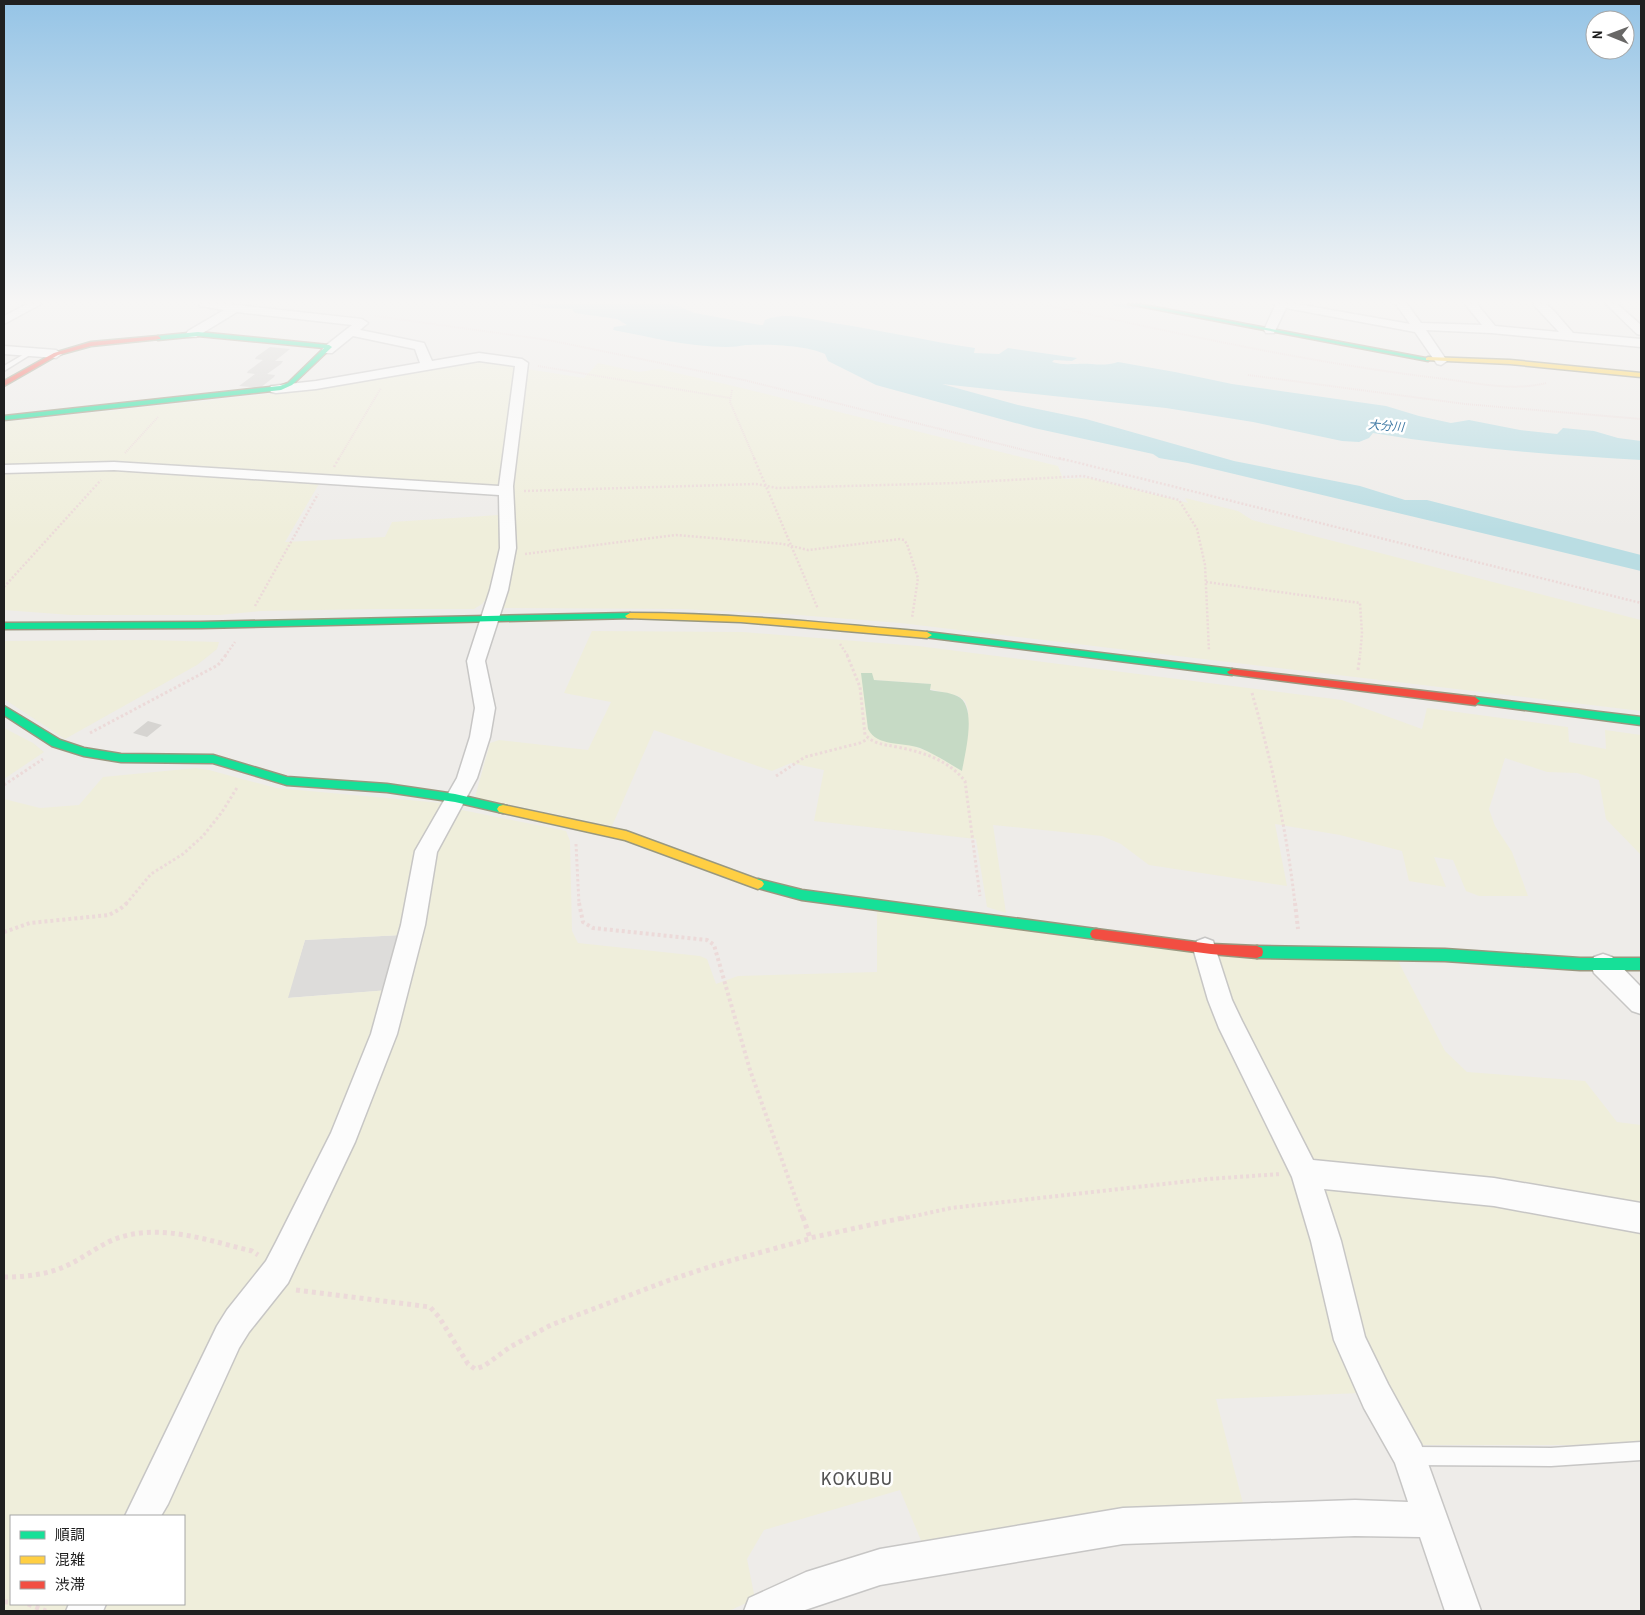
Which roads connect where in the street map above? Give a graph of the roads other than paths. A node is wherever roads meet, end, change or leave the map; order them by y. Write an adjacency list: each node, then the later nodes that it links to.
1 (295, 379): 4 (street)
2 (348, 379): 4 (street)
3 (520, 379): 7 (street)
4 (276, 389): 5 (street)
5 (4, 418)
6 (4, 469): 7 (street)
7 (506, 491): 8 (street)
8 (490, 619): 9 (street); 11 (street); 12 (street)
9 (4, 626)
10 (4, 710): 12 (street)
11 (1641, 721)
12 (456, 798): 13 (street); 21 (street)
13 (1205, 948): 15 (street); 17 (street)
14 (1641, 964): 15 (street)
15 (1603, 965): 16 (street)
16 (1641, 1004)
17 (1305, 1173): 18 (street); 20 (street)
18 (1641, 1218)
19 (1641, 1451): 20 (lane)
20 (1409, 1456): 22 (street)
21 (143, 1515)
22 (1432, 1520): 23 (street); 24 (street)
23 (762, 1611)
24 (1463, 1611)

